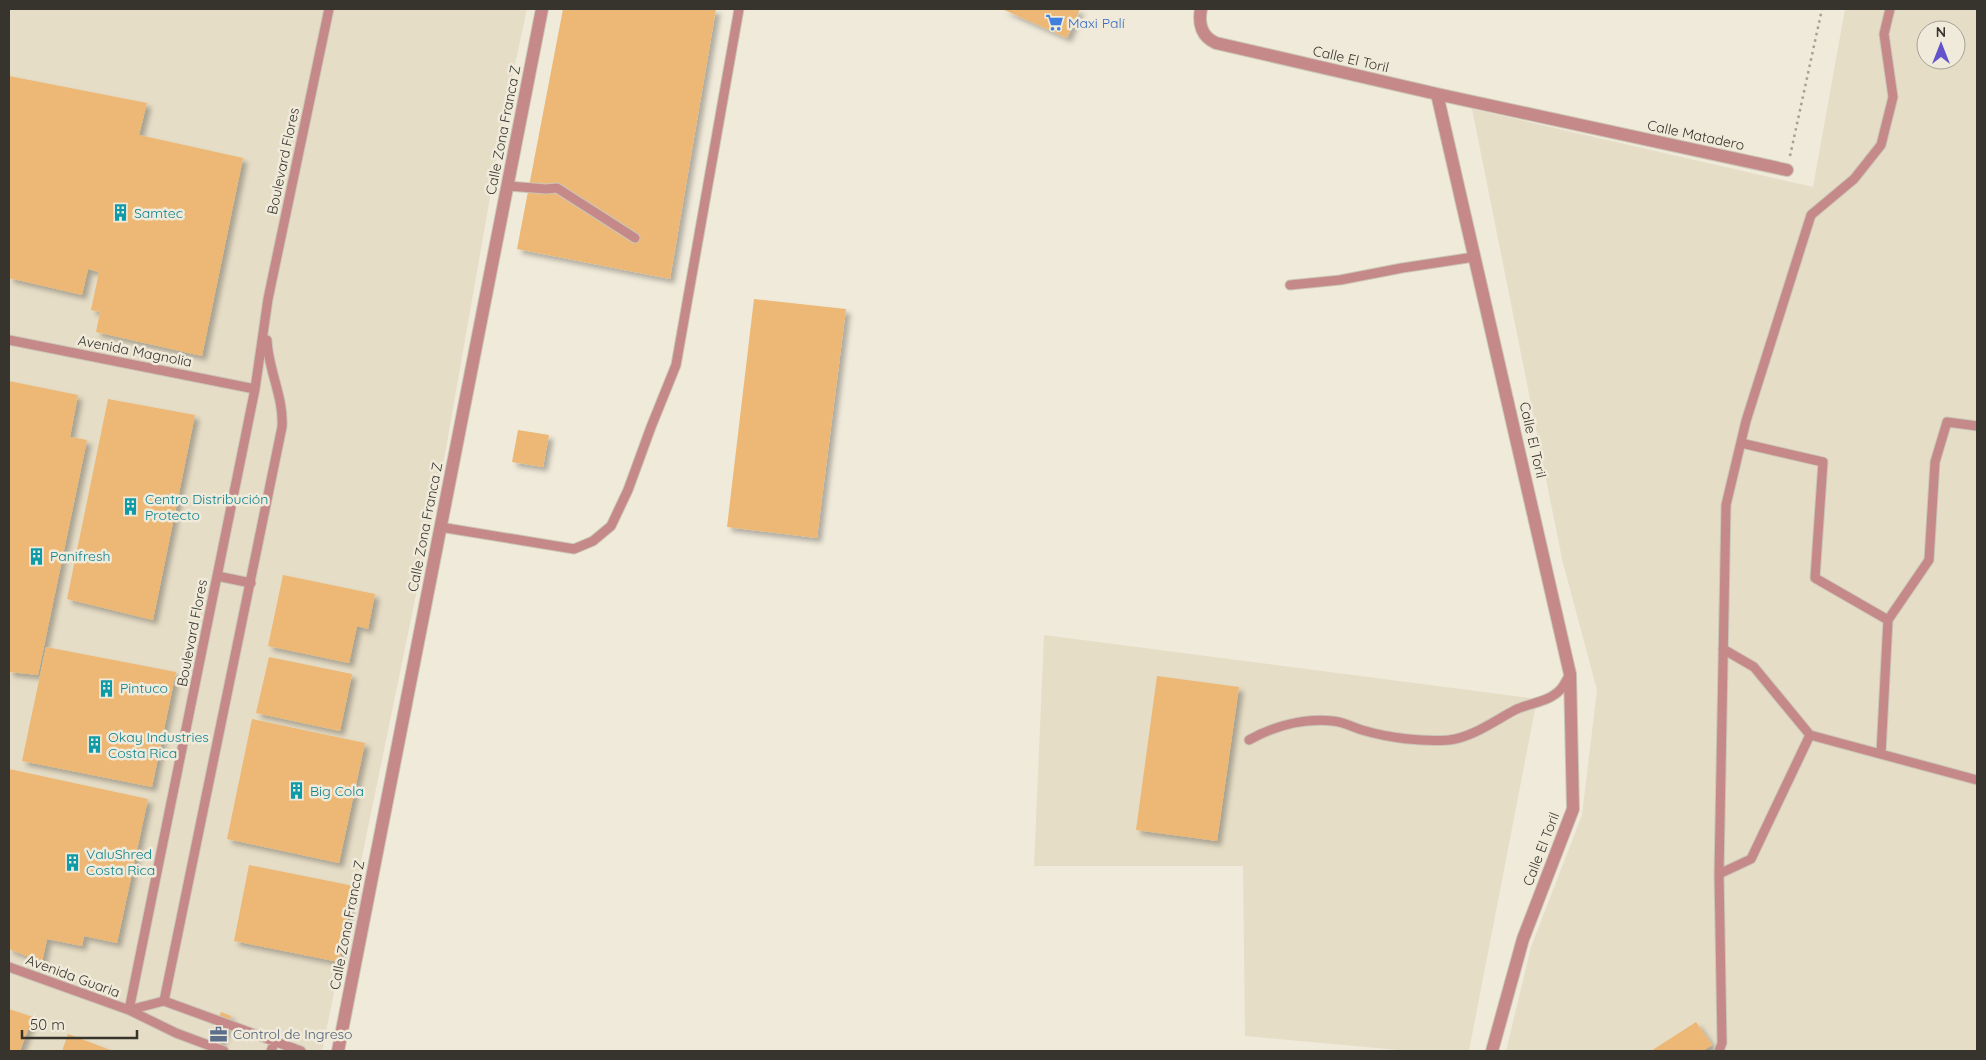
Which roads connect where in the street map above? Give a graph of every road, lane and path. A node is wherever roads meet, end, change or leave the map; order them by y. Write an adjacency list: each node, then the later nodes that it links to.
1 (329, 9): 13 (lane, Boulevard Flores)
2 (542, 9): 9 (street, Calle Zona Franca Z)
3 (739, 9): 18 (lane)
4 (1201, 9): 7 (street, Calle El Toril)
5 (1822, 9): 8 (path)
6 (1890, 9): 17 (lane)
7 (1437, 94): 8 (street, Calle Matadero); 11 (street, Calle El Toril)
8 (1788, 170)
9 (507, 186): 10 (lane); 18 (street, Calle Zona Franca Z)
10 (635, 238)
11 (1474, 257): 12 (lane); 23 (street, Calle El Toril)
12 (1290, 284)
13 (266, 319): 15 (lane, Boulevard Flores); 20 (lane, Boulevard Flores)
14 (9, 340): 15 (lane, Avenida Magnolia)
15 (256, 389): 19 (lane, Boulevard Flores)
16 (1977, 426): 21 (lane)
17 (1741, 443): 21 (lane); 22 (lane)
18 (440, 527): 36 (street, Calle Zona Franca Z)
19 (217, 576): 20 (lane); 31 (lane, Boulevard Flores)
20 (251, 583): 30 (lane, Boulevard Flores)
21 (1888, 620): 26 (lane)
22 (1723, 649): 24 (lane); 28 (lane)
23 (1570, 674): 25 (lane); 37 (street, Calle El Toril)
24 (1810, 735): 26 (lane); 28 (lane)
25 (1248, 740)
26 (1881, 753): 27 (lane)
27 (1977, 780)
28 (1719, 874): 38 (lane)
29 (9, 967): 31 (lane, Avenida Guaria)
30 (164, 1001): 31 (lane, Avenida Guaria); 32 (lane)
31 (129, 1010): 33 (lane, Avenida Guaria)
32 (275, 1041): 34 (lane); 35 (lane)
33 (224, 1051)
34 (271, 1051)
35 (301, 1051)
36 (338, 1051)
37 (1492, 1051)
38 (1719, 1051)

